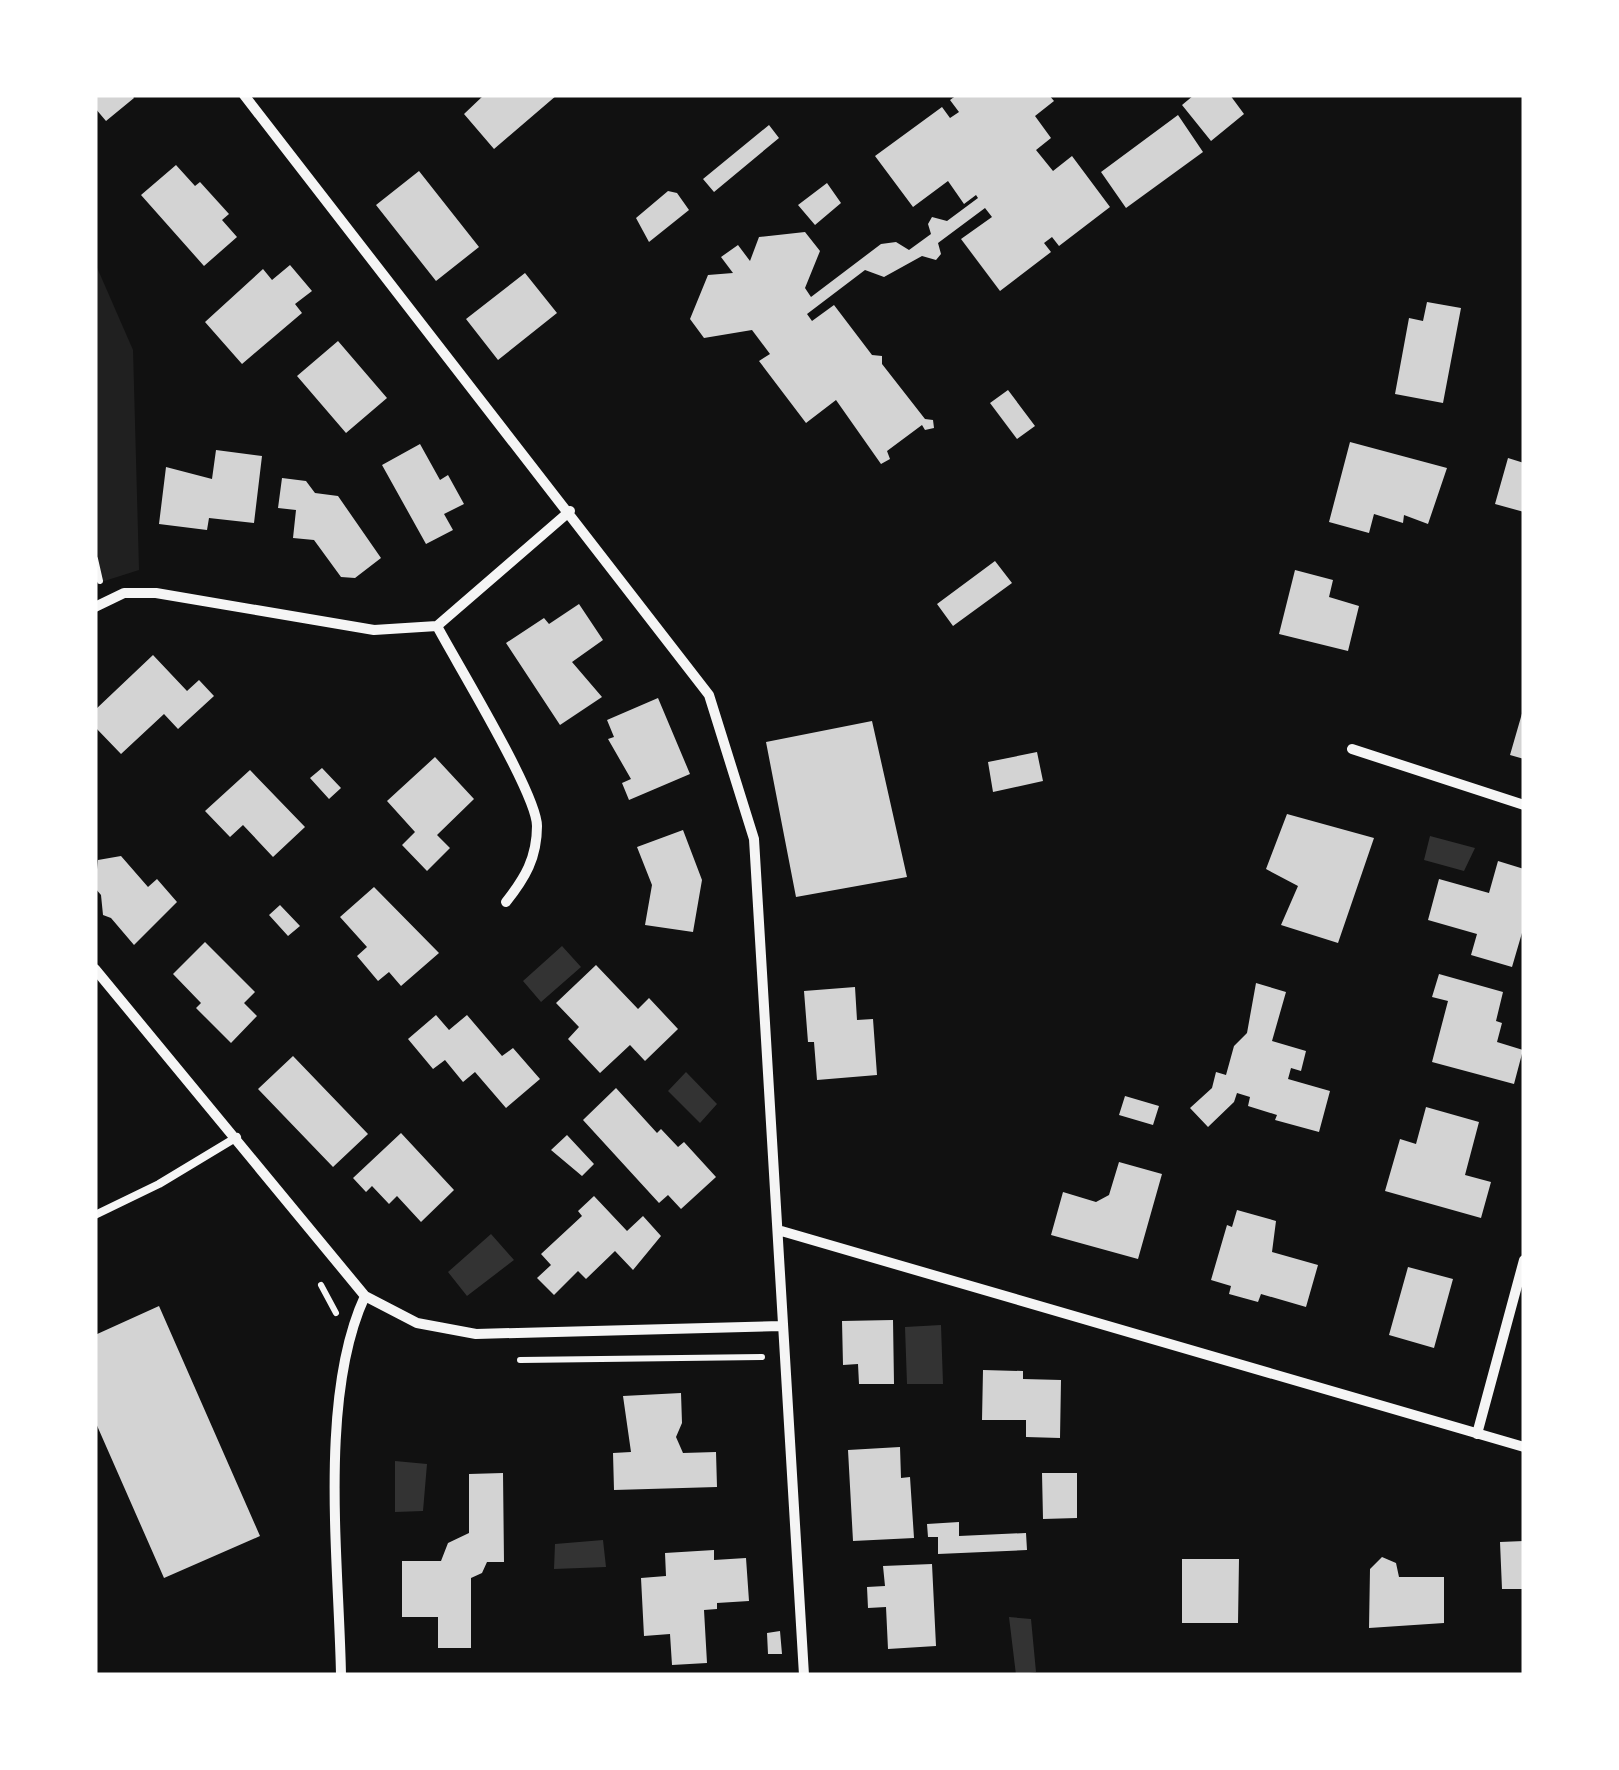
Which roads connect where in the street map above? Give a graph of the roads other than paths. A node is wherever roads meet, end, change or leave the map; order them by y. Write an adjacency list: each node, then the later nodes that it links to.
1 (244, 95): 2 (street)
2 (570, 511): 4 (street); 11 (street)
3 (95, 607): 4 (street)
4 (437, 626): 7 (street)
5 (1352, 750): 6 (street)
6 (1524, 805)
7 (506, 902)
8 (95, 970): 9 (street)
9 (237, 1137): 10 (lane); 13 (street)
10 (95, 1216)
11 (778, 1230): 14 (street); 15 (street)
12 (1524, 1260): 15 (street)
13 (365, 1296): 14 (street); 17 (street)
14 (781, 1326): 18 (street)
15 (1477, 1434): 16 (street)
16 (1524, 1447)
17 (341, 1675)
18 (804, 1675)

